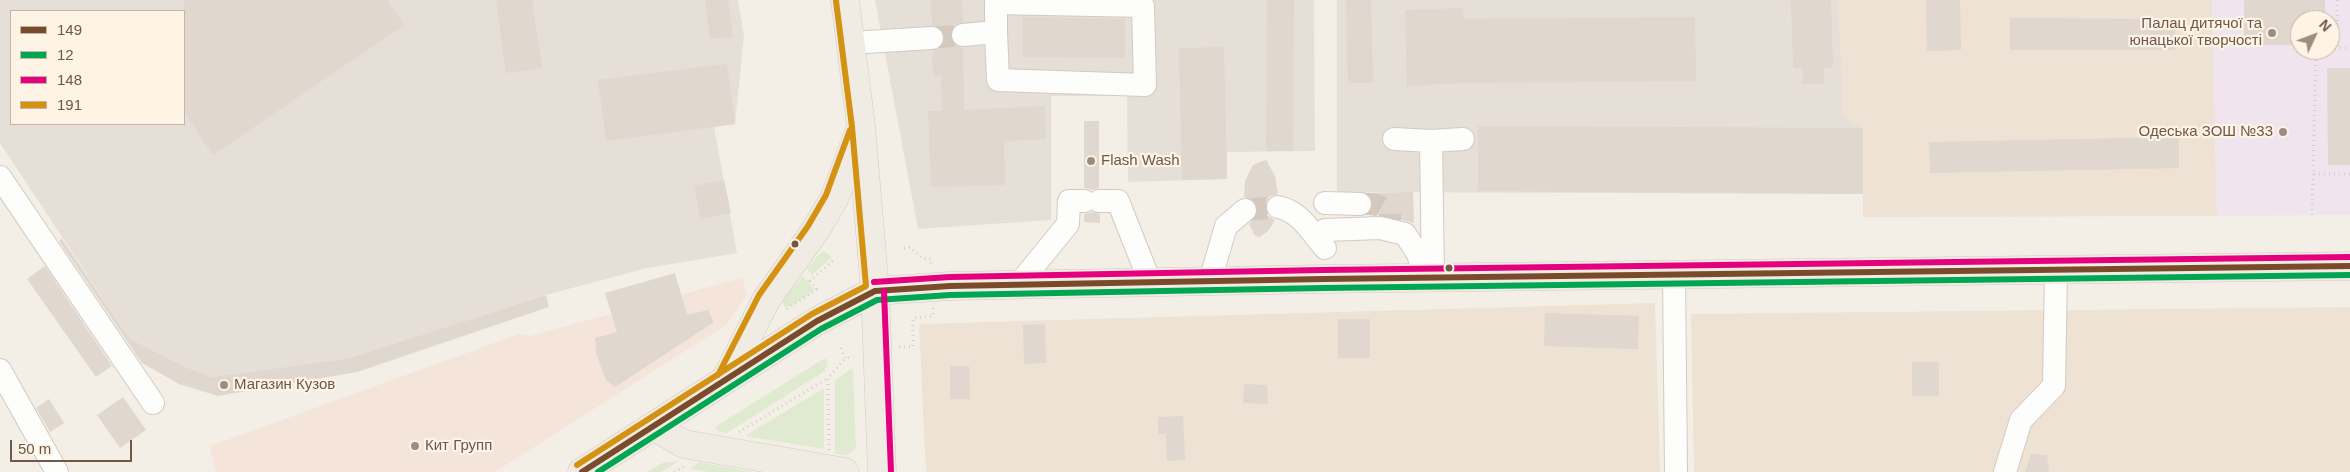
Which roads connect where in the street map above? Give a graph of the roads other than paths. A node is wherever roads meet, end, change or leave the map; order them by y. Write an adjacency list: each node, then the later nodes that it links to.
1 (845, 0): 5 (main road)
2 (996, 32): 2 (street); 3 (street)
3 (963, 35)
4 (932, 38): 5 (street)
5 (850, 43): 6 (main road)
6 (861, 126): 22 (main road); 24 (main road)
7 (1463, 138): 9 (street)
8 (1394, 139): 9 (street)
9 (1431, 141): 18 (street)
10 (0, 177): 25 (street)
11 (1325, 203): 12 (street)
12 (1360, 204)
13 (1278, 207): 18 (street)
14 (1245, 210): 19 (street)
15 (2350, 266): 16 (main road)
16 (2056, 270): 17 (main road); 32 (street)
17 (1674, 275): 18 (main road); 31 (street)
18 (1429, 278): 19 (main road)
19 (1210, 281): 20 (main road)
20 (1150, 282): 21 (main road); 21 (street)
21 (1019, 284): 22 (main road)
22 (875, 291): 24 (main road); 30 (main road)
23 (0, 370): 28 (street)
24 (725, 381): 26 (main road)
25 (153, 404)
26 (656, 427): 27 (main road); 29 (main road)
27 (837, 463)
28 (57, 472)
29 (582, 472)
30 (882, 472)
31 (1676, 472)
32 (2005, 472)

